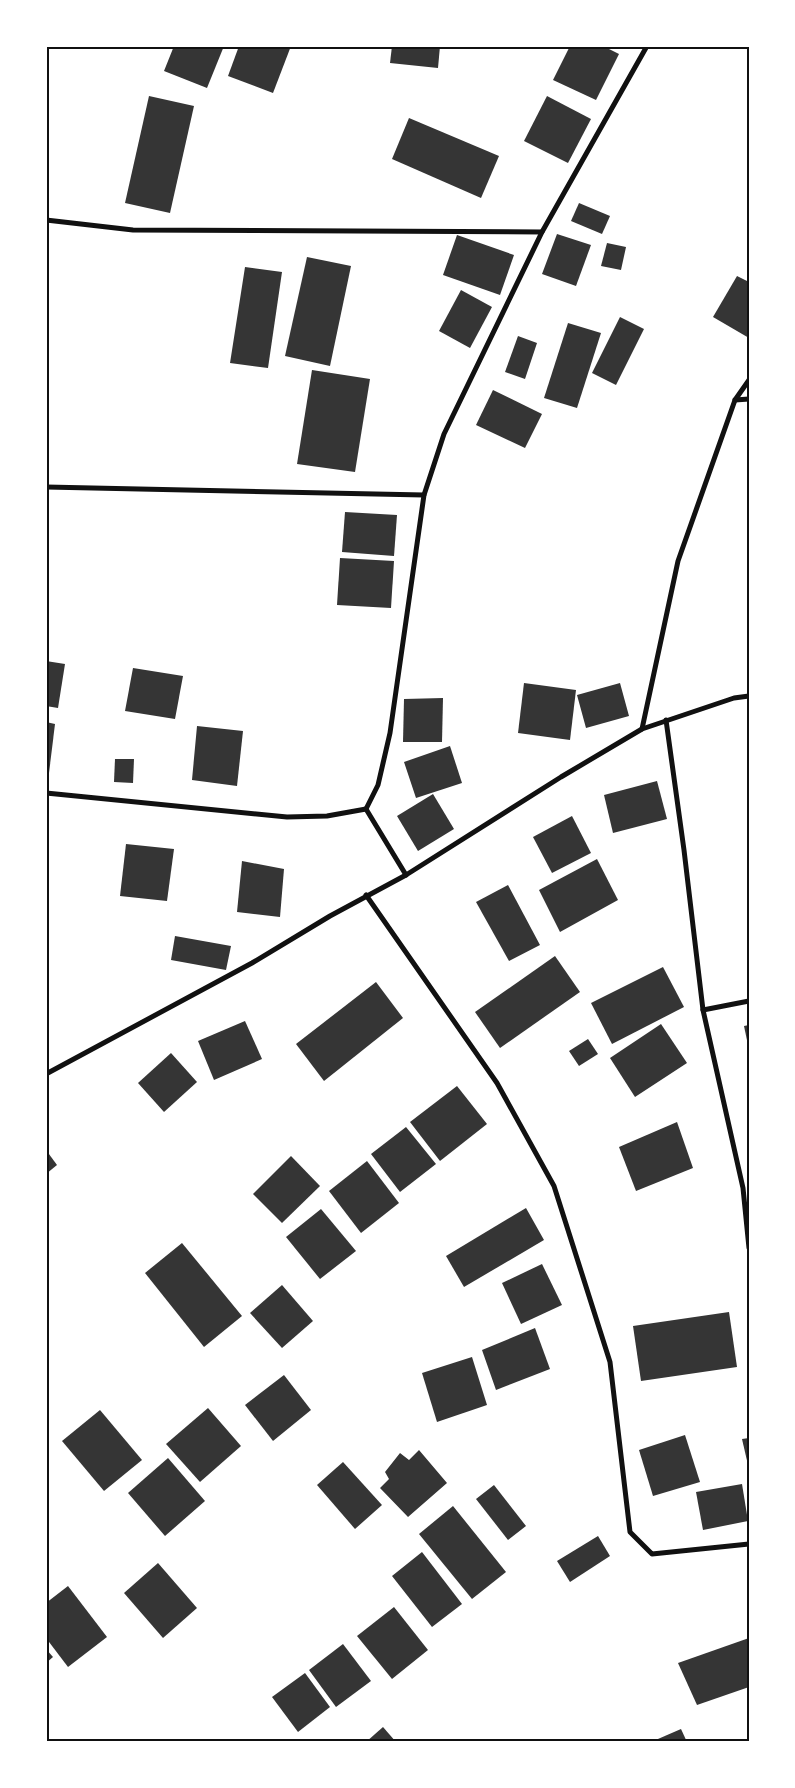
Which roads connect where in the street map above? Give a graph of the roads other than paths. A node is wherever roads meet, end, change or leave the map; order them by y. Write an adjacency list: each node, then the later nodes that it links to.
1 (647, 46): 3 (street)
2 (46, 220): 3 (street)
3 (542, 232): 8 (street)
4 (749, 380): 6 (street)
5 (749, 399): 6 (street)
6 (735, 400): 11 (street)
7 (46, 487): 8 (street)
8 (424, 495): 13 (street)
9 (749, 696): 10 (street)
10 (666, 720): 11 (street); 17 (street)
11 (642, 729): 14 (street)
12 (46, 793): 13 (street)
13 (366, 809): 14 (street)
14 (406, 875): 15 (street)
15 (366, 895): 18 (street); 20 (street)
16 (749, 1001): 17 (street)
17 (703, 1010): 19 (street)
18 (46, 1074)
19 (749, 1248)
20 (749, 1544)

